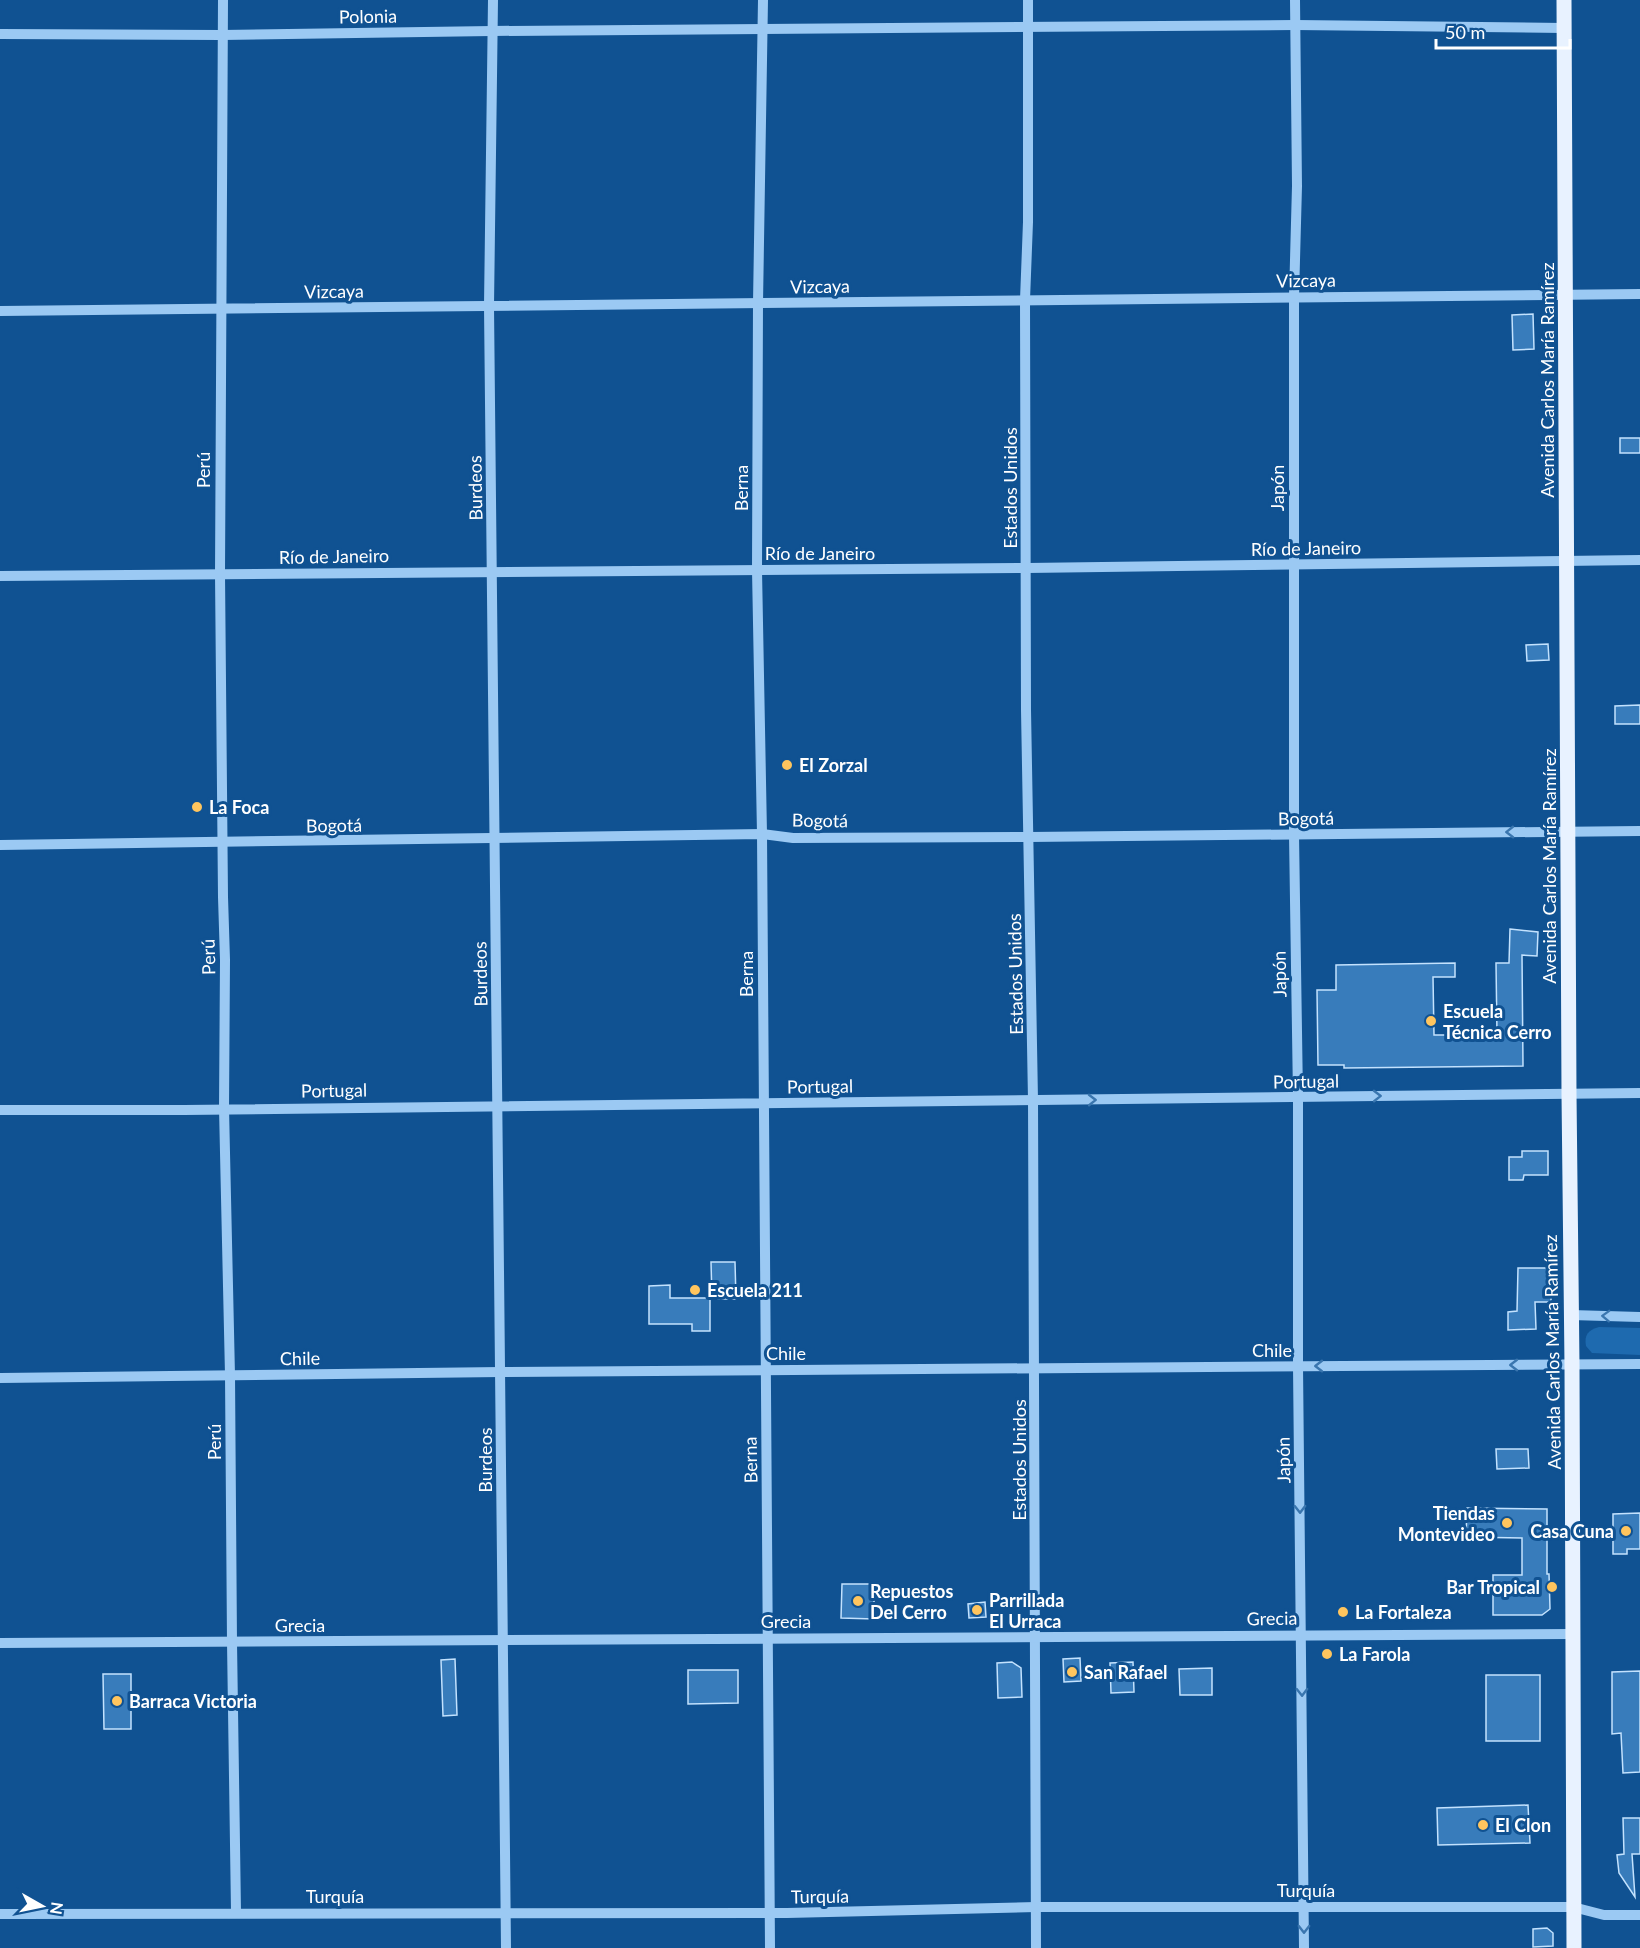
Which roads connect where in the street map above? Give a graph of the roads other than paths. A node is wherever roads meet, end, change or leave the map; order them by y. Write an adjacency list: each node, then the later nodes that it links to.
1 (223, 0): 13 (street, Perú)
2 (493, 0): 11 (street, Burdeos)
3 (763, 0): 10 (street, Berna)
4 (1028, 0): 8 (street, Estados Unidos)
5 (1295, 0): 7 (street, Japón)
6 (1564, 0): 9 (main road, Avenida Carlos María Ramírez)
7 (1295, 25): 8 (street, Polonia); 9 (street, Polonia); 16 (street, Japón)
8 (1027, 27): 10 (street, Polonia); 17 (street, Estados Unidos)
9 (1564, 28): 14 (main road, Avenida Carlos María Ramírez)
10 (763, 30): 11 (street, Polonia); 18 (street, Berna)
11 (492, 31): 13 (street, Polonia); 19 (street, Burdeos)
12 (0, 34): 13 (street, Polonia)
13 (222, 36): 20 (street, Perú)
14 (1566, 294): 15 (street, Vizcaya); 16 (street, Vizcaya); 23 (main road, Avenida Carlos María Ramírez)
15 (1640, 294)
16 (1294, 297): 17 (street, Vizcaya); 24 (street, Japón)
17 (1025, 300): 18 (street, Vizcaya); 25 (street, Estados Unidos)
18 (758, 303): 19 (street, Vizcaya); 26 (street, Berna)
19 (489, 306): 20 (street, Vizcaya); 27 (street, Burdeos)
20 (220, 309): 21 (street, Vizcaya); 28 (street, Perú)
21 (0, 310)
22 (1640, 560): 23 (street, Río de Janeiro)
23 (1567, 561): 24 (street, Río de Janeiro); 31 (main road, Avenida Carlos María Ramírez)
24 (1294, 564): 25 (street, Río de Janeiro); 33 (street, Japón)
25 (1027, 568): 26 (street, Río de Janeiro); 34 (street, Estados Unidos)
26 (757, 570): 27 (street, Río de Janeiro); 32 (street, Berna)
27 (492, 571): 28 (street, Río de Janeiro); 35 (street, Burdeos)
28 (220, 574): 29 (street, Río de Janeiro); 36 (street, Perú)
29 (0, 576)
30 (1640, 831): 31 (street, Bogotá)
31 (1568, 832): 33 (street, Bogotá, one-way to 33); 39 (main road, Avenida Carlos María Ramírez)
32 (762, 834): 34 (street, Bogotá); 35 (street, Bogotá); 42 (street, Berna)
33 (1294, 835): 34 (street, Bogotá); 40 (street, Japón)
34 (1029, 837): 41 (street, Estados Unidos)
35 (495, 838): 36 (street, Bogotá); 43 (street, Burdeos)
36 (222, 843): 37 (street, Bogotá); 44 (street, Perú)
37 (0, 845)
38 (1640, 1093): 39 (street, Portugal)
39 (1569, 1094): 40 (street, Portugal, one-way to 39); 46 (main road, Avenida Carlos María Ramírez)
40 (1298, 1097): 41 (street, Portugal, one-way to 40); 50 (street, Japón)
41 (1033, 1100): 42 (street, Portugal); 51 (street, Estados Unidos)
42 (764, 1103): 43 (street, Portugal); 52 (street, Berna)
43 (498, 1105): 44 (street, Portugal); 53 (street, Burdeos)
44 (224, 1108): 45 (street, Portugal); 54 (street, Perú)
45 (0, 1110)
46 (1571, 1315): 47 (street, one-way to 46); 49 (main road, Avenida Carlos María Ramírez)
47 (1640, 1317)
48 (1640, 1364): 49 (street, Chile)
49 (1572, 1365): 50 (street, Chile, one-way to 50); 57 (main road, Avenida Carlos María Ramírez)
50 (1298, 1366): 51 (street, Chile); 56 (street, Japón, one-way to 56)
51 (1035, 1368): 52 (street, Chile); 58 (street, Estados Unidos)
52 (765, 1370): 53 (street, Chile); 59 (street, Berna)
53 (501, 1372): 54 (street, Chile); 60 (street, Burdeos)
54 (230, 1375): 55 (street, Chile); 61 (street, Perú)
55 (0, 1378)
56 (1301, 1634): 57 (street, Grecia); 58 (street, Grecia); 63 (street, Japón, one-way to 63)
57 (1573, 1634): 65 (main road, Avenida Carlos María Ramírez)
58 (1035, 1637): 59 (street, Grecia); 64 (street, Estados Unidos)
59 (768, 1638): 60 (street, Grecia); 68 (street, Berna)
60 (503, 1640): 61 (street, Grecia); 67 (street, Burdeos)
61 (232, 1642): 62 (street, Grecia); 66 (street, Perú)
62 (0, 1643)
63 (1304, 1906): 64 (street, Turquía); 65 (street, Turquía); 74 (street, Japón, one-way to 74)
64 (1036, 1907): 68 (street, Turquía); 73 (street, Estados Unidos)
65 (1573, 1907): 70 (street, Turquía); 75 (main road, Avenida Carlos María Ramírez)
66 (236, 1912): 67 (street, Turquía); 69 (street, Turquía)
67 (506, 1913): 68 (street, Turquía); 71 (street, Burdeos)
68 (770, 1913): 72 (street, Berna)
69 (0, 1914)
70 (1640, 1915)
71 (506, 1948)
72 (770, 1948)
73 (1036, 1948)
74 (1304, 1948)
75 (1574, 1948)

